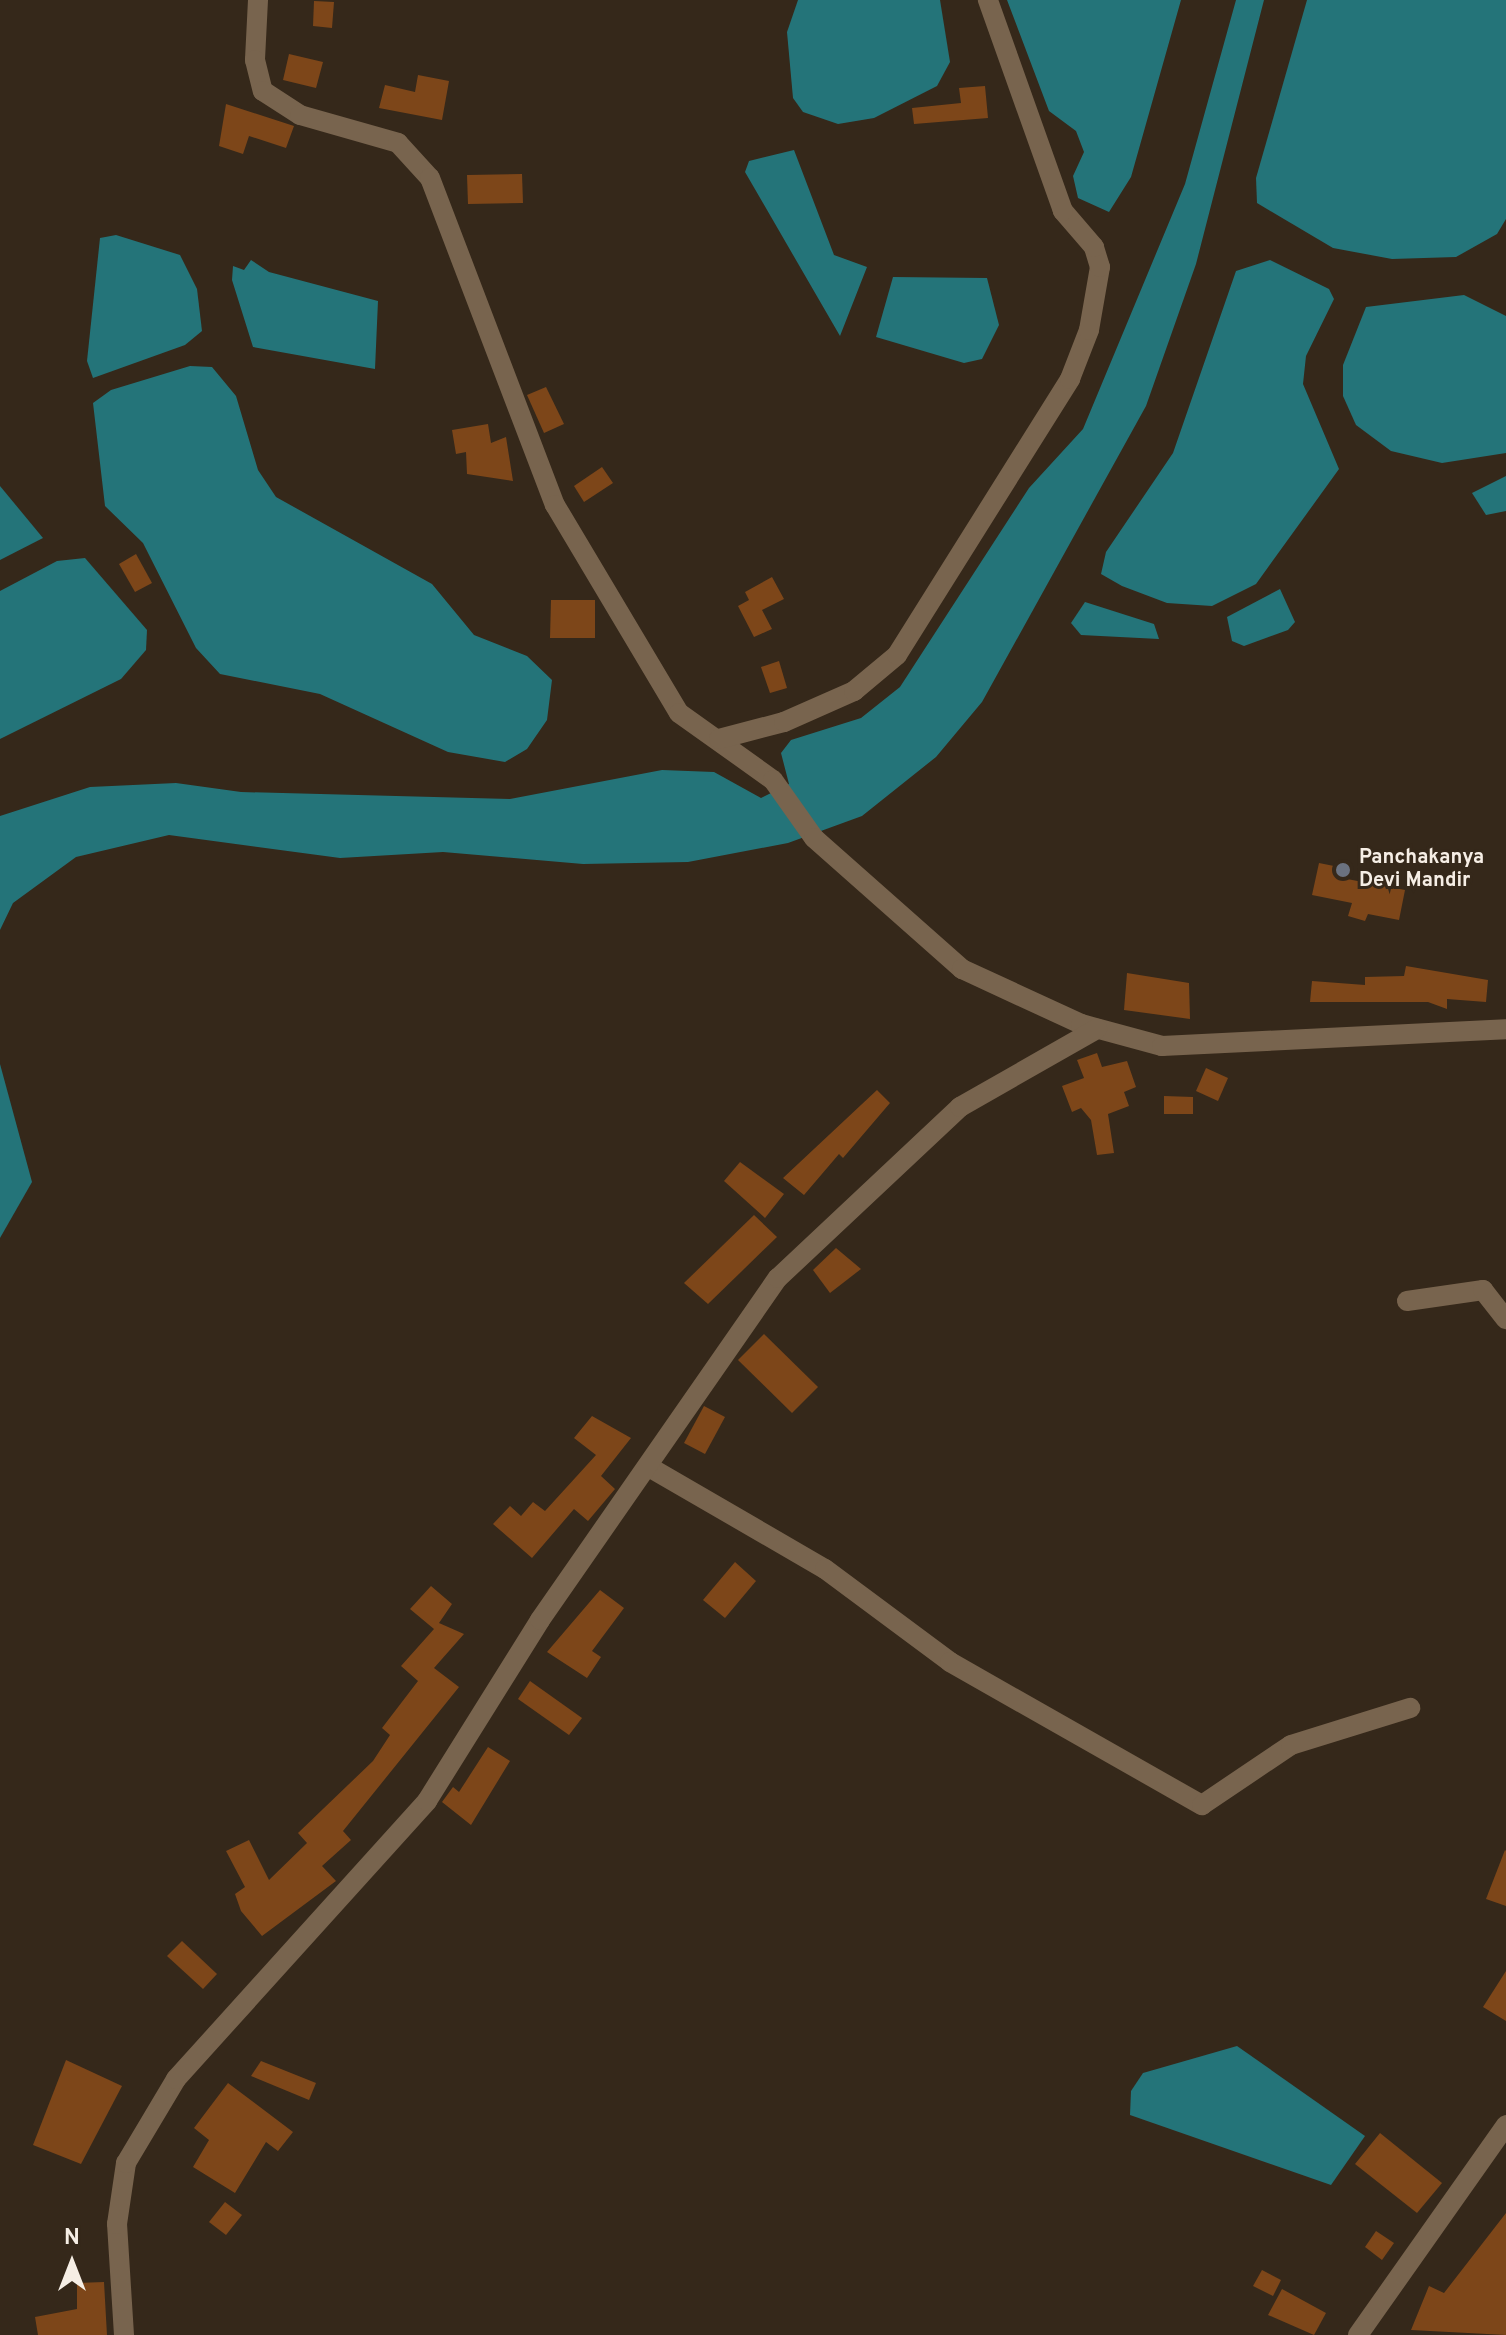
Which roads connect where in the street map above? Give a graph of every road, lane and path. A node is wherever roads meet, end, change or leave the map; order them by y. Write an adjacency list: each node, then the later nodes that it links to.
1 (258, 0): 3 (street)
2 (988, 0): 3 (street)
3 (719, 739): 4 (street)
4 (1097, 1029): 5 (street); 8 (street)
5 (1506, 1029)
6 (1407, 1301): 7 (street)
7 (1506, 1319)
8 (649, 1467): 9 (street); 11 (street)
9 (1410, 1708)
10 (1506, 2125): 12 (street)
11 (124, 2335)
12 (1358, 2335)

